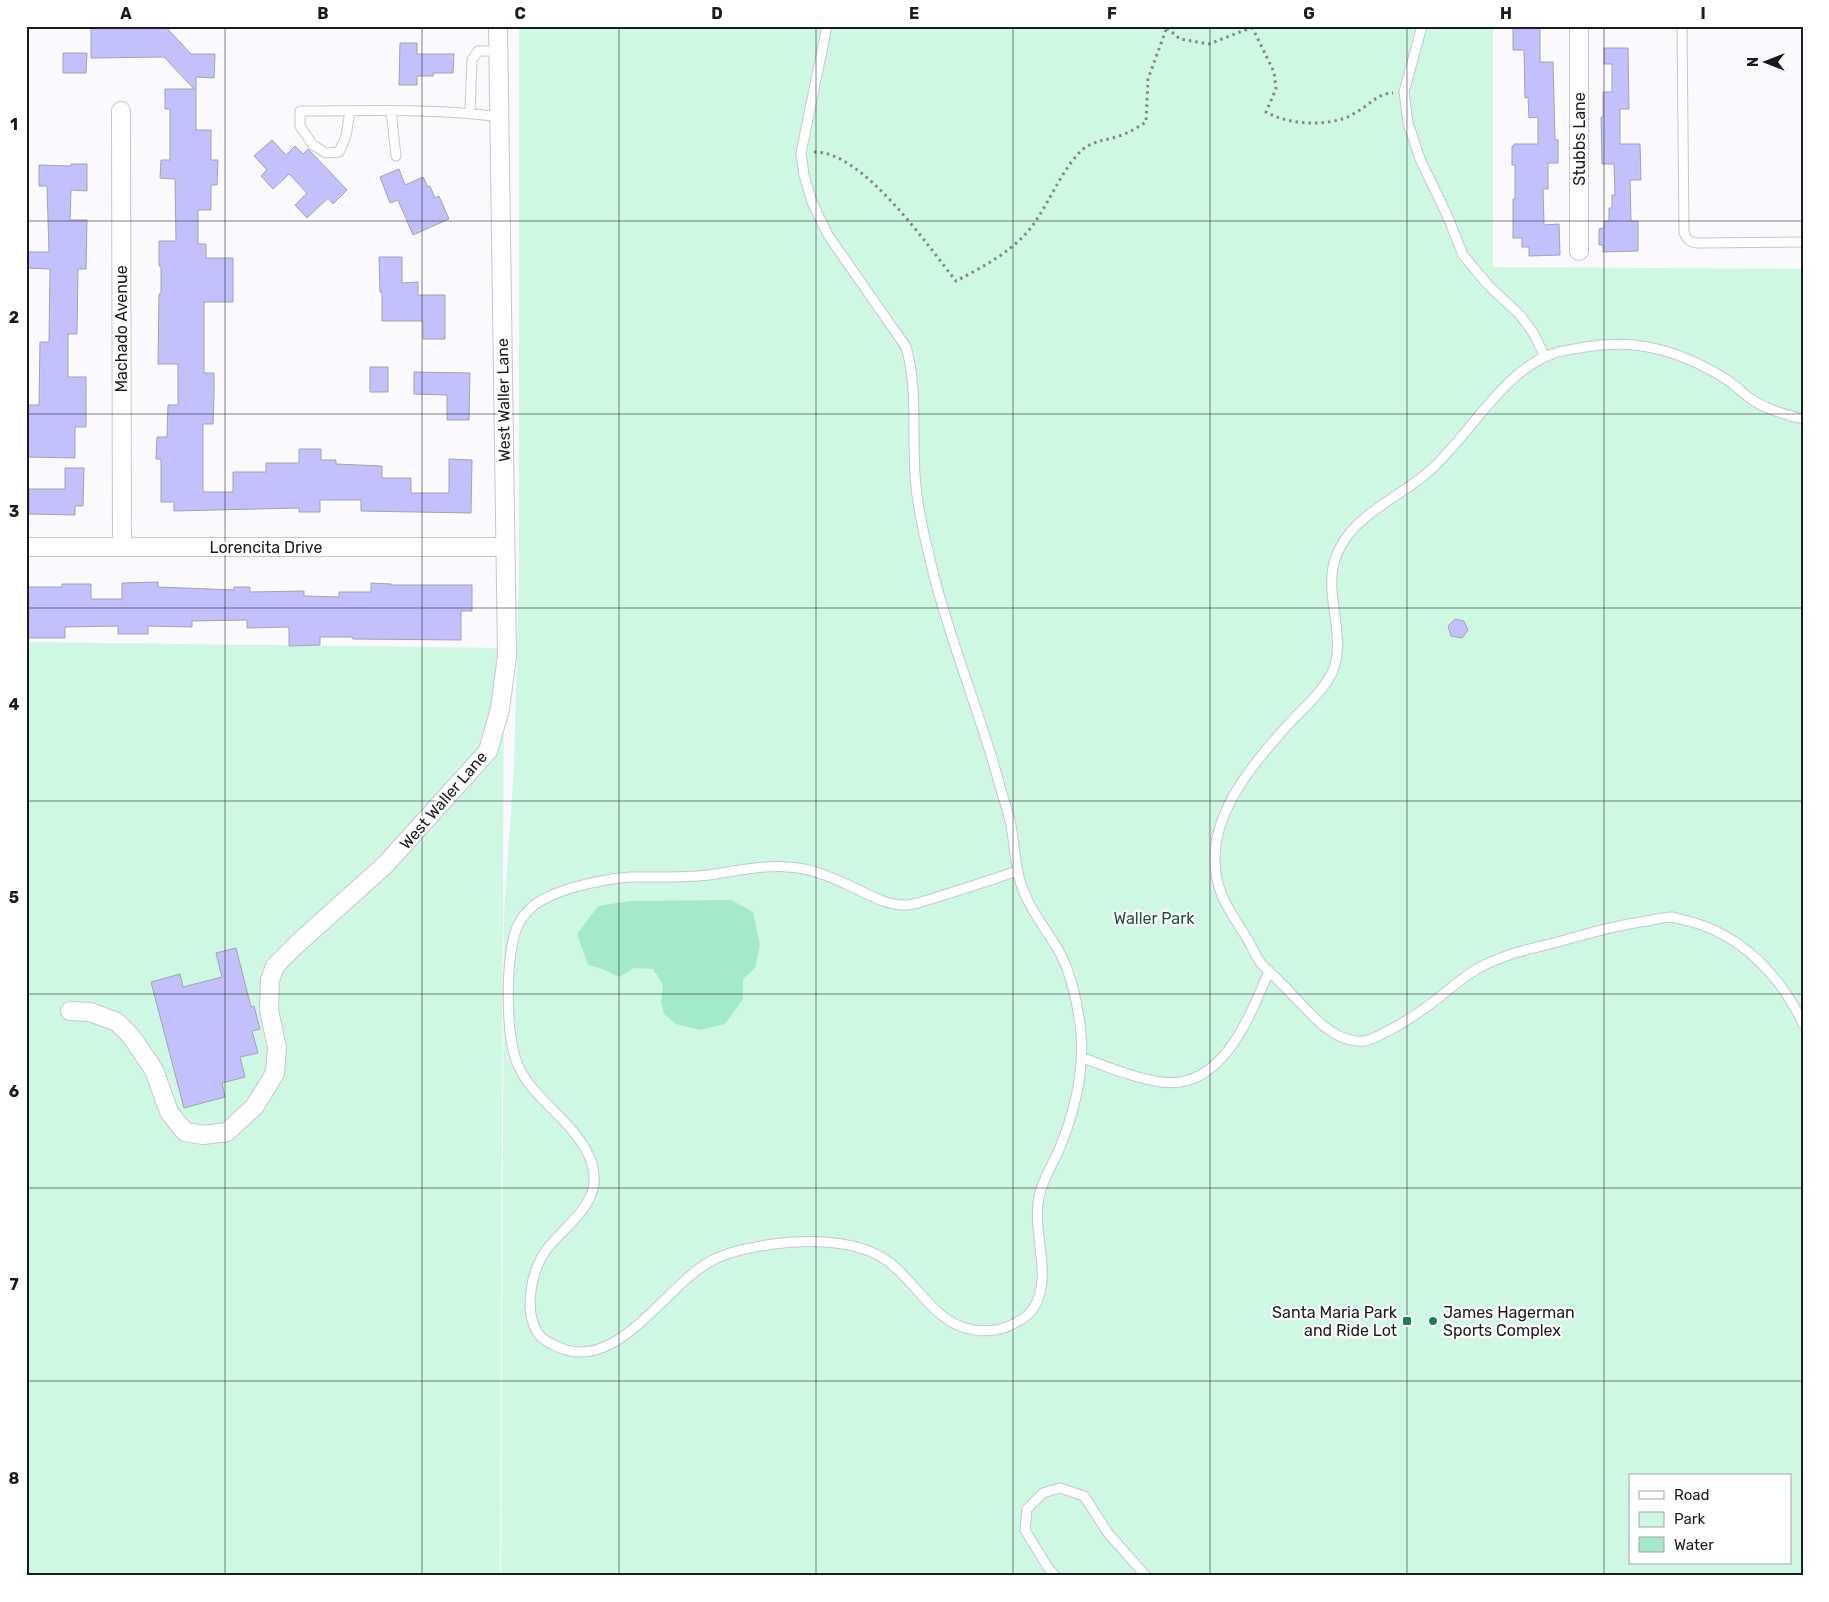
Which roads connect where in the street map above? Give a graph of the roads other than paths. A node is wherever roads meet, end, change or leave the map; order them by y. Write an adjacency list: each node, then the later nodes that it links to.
1 (498, 26): 6 (street, West Waller Lane)
2 (827, 26): 20 (lane)
3 (1422, 26): 15 (lane)
4 (1579, 26): 14 (street, Stubbs Lane)
5 (1682, 26): 13 (lane)
6 (498, 51): 10 (lane); 11 (street, West Waller Lane)
7 (121, 111): 18 (street, Machado Avenue)
8 (350, 111): 8 (lane); 9 (lane)
9 (391, 111): 10 (lane); 12 (lane)
10 (470, 113): 11 (lane)
11 (499, 117): 19 (street, West Waller Lane)
12 (396, 156)
13 (1803, 242)
14 (1579, 251)
15 (1545, 357): 16 (lane); 21 (lane)
16 (1803, 419)
17 (26, 547): 18 (street, Lorencita Drive)
18 (122, 547): 19 (street, Lorencita Drive)
19 (505, 547): 22 (street, West Waller Lane)
20 (1016, 871): 24 (lane); 24 (lane)
21 (1269, 971): 23 (lane); 24 (lane)
22 (70, 1011)
23 (1803, 1024)
24 (1082, 1057)
25 (1055, 1576): 26 (lane)
26 (1146, 1576)

